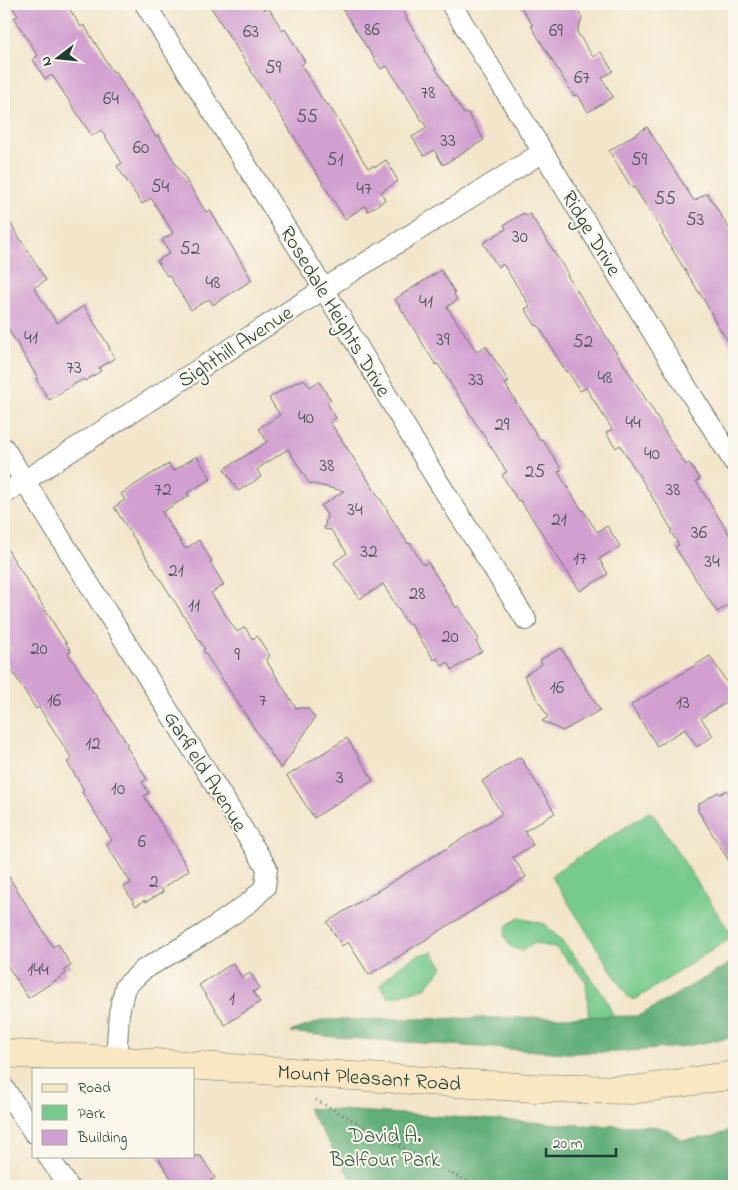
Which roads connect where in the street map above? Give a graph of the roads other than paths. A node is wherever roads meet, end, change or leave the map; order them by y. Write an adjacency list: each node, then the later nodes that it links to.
1 (145, 4): 4 (street, Rosedale Heights Drive)
2 (450, 4): 3 (street, Ridge Drive)
3 (543, 152): 4 (street, Sighthill Avenue); 6 (street, Ridge Drive)
4 (324, 289): 7 (street, Sighthill Avenue); 9 (street, Rosedale Heights Drive)
5 (4, 448): 7 (street, Garfield Avenue)
6 (734, 462)
7 (24, 481): 8 (street, Sighthill Avenue); 11 (street, Garfield Avenue)
8 (4, 494)
9 (526, 620)
10 (4, 1053): 12 (main road, Mount Pleasant Road)
11 (116, 1060): 12 (main road, Mount Pleasant Road); 13 (main road, Mount Pleasant Road)
12 (55, 1063)
13 (734, 1074)
14 (4, 1088): 15 (street)
15 (32, 1130)
16 (49, 1158): 17 (street)
17 (68, 1186)

